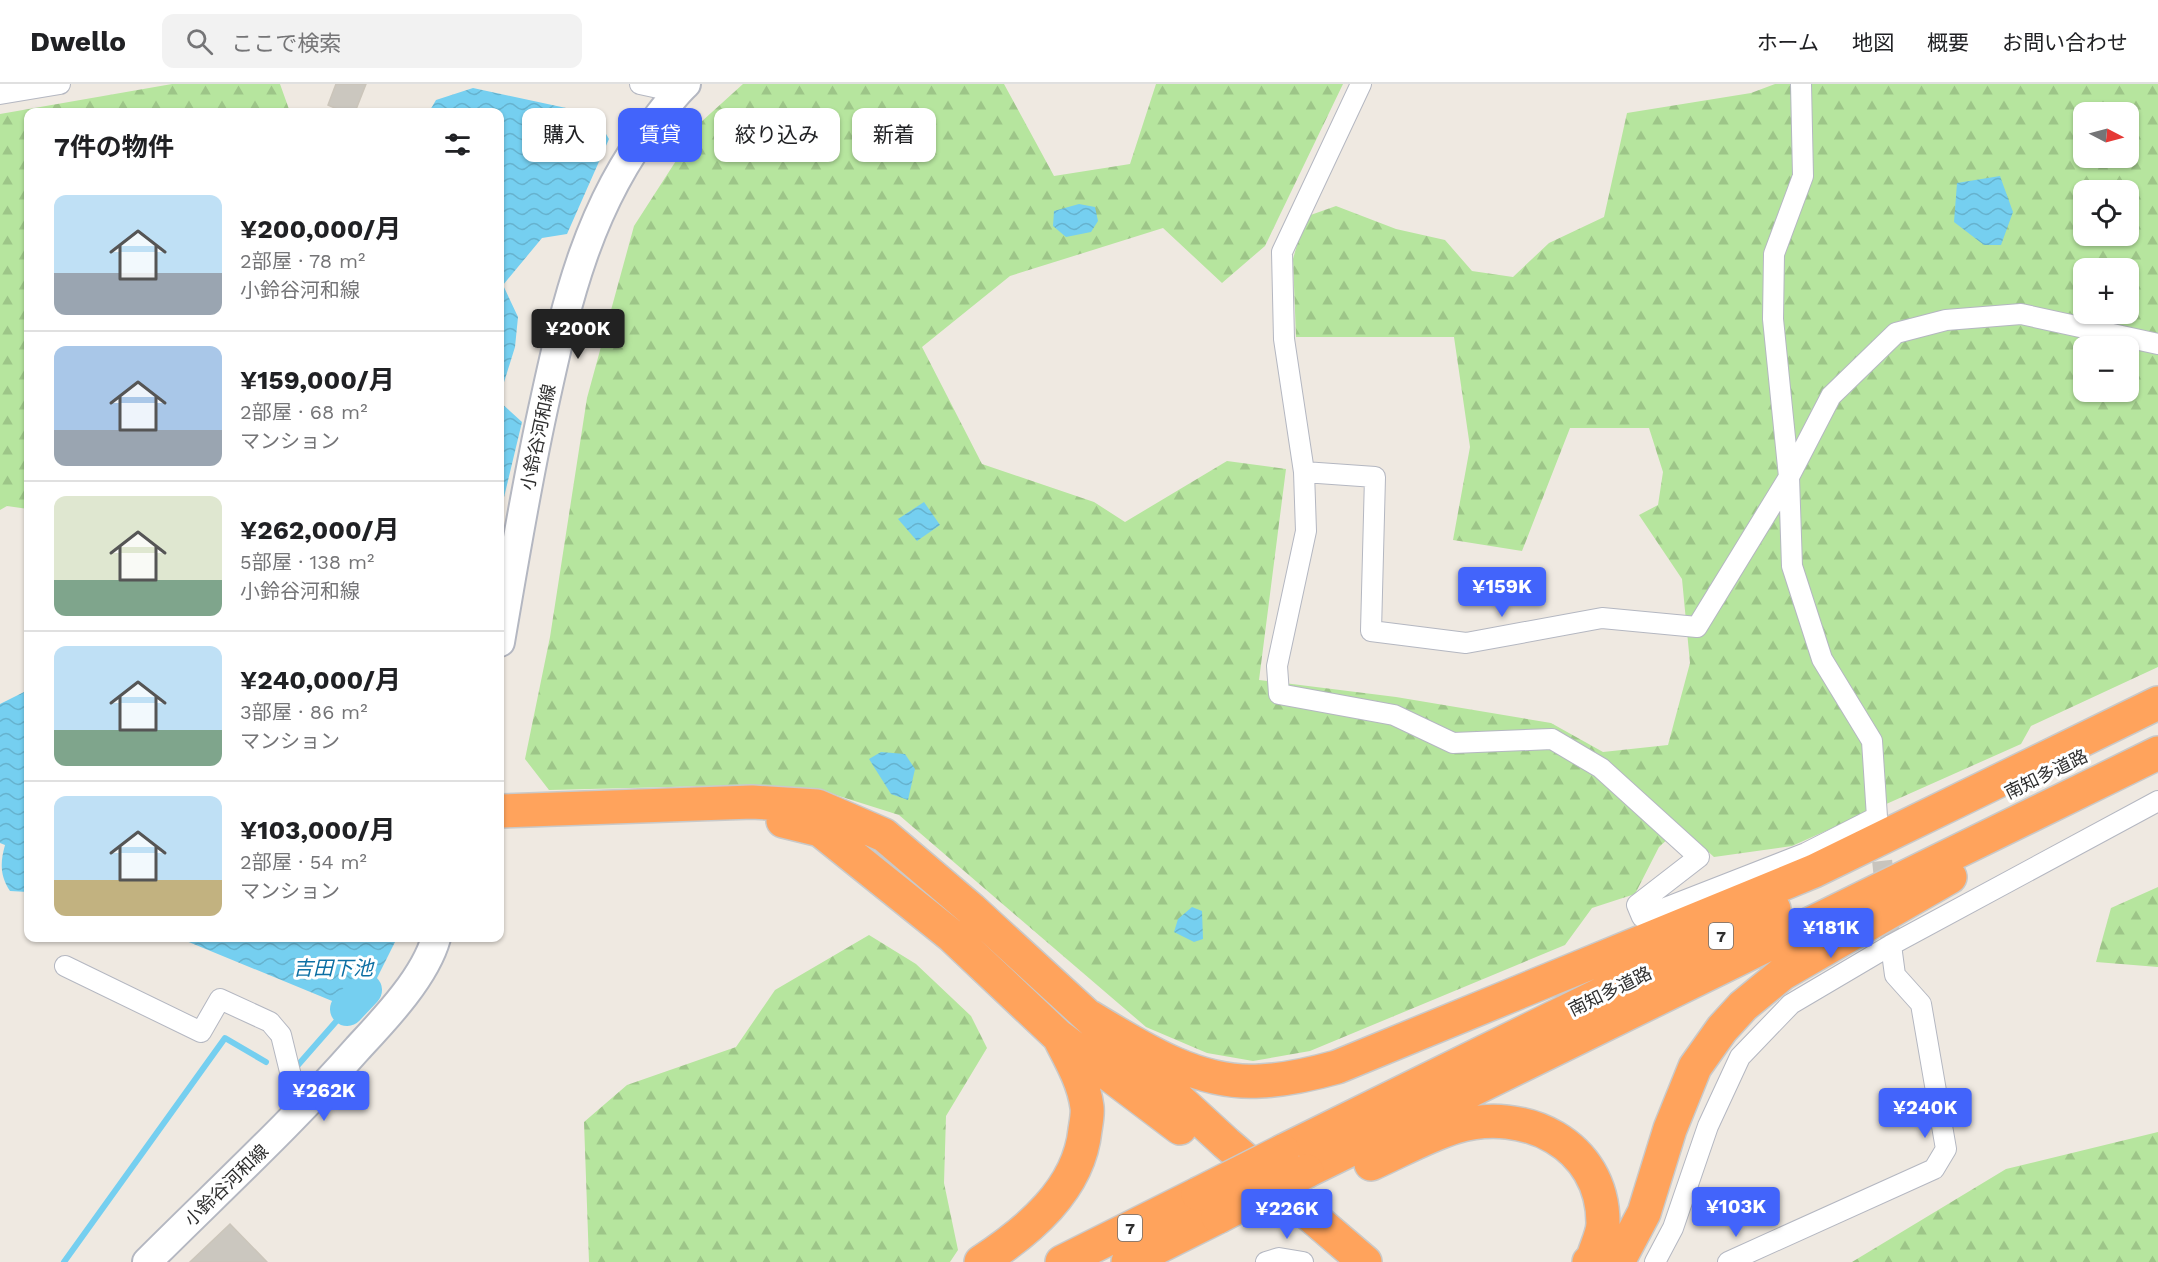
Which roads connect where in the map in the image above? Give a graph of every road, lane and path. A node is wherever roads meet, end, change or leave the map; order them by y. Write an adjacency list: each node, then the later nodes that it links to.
1 (60, 84): 6 (street)
2 (640, 84): 5 (street)
3 (1361, 84): 8 (street)
4 (1801, 84): 9 (street)
5 (681, 88): 10 (main road, 小鈴谷河和線)
6 (0, 94)
7 (2158, 344): 9 (street)
8 (1304, 472): 9 (street); 9 (street)
9 (1789, 477)
10 (504, 620)
11 (2158, 703): 21 (highway)
12 (2158, 718): 24 (highway, 南知多道路 / 7)
13 (2158, 753): 24 (highway, 南知多道路 / 7)
14 (2158, 766): 37 (highway)
15 (2158, 801): 19 (street)
16 (504, 811): 21 (highway)
17 (504, 829): 22 (highway)
18 (435, 942): 23 (main road, 小鈴谷河和線)
19 (1891, 945): 26 (street); 38 (street)
20 (65, 966): 23 (street)
21 (1090, 1017): 35 (highway)
22 (1058, 1036): 28 (highway); 34 (highway)
23 (313, 1100): 27 (main road, 小鈴谷河和線)
24 (1305, 1168): 25 (highway, 南知多道路 / 7, bridge); 36 (highway)
25 (1219, 1212): 29 (highway, 南知多道路 / 7); 30 (highway, 南知多道路 / 7); 31 (highway)
26 (1762, 1255): 39 (street)
27 (147, 1262)
28 (981, 1262)
29 (1062, 1262)
30 (1128, 1262)
31 (1166, 1262)
32 (1266, 1262): 33 (street)
33 (1303, 1262)
34 (1340, 1262)
35 (1365, 1262)
36 (1589, 1262)
37 (1618, 1262)
38 (1655, 1262)
39 (1728, 1262)

